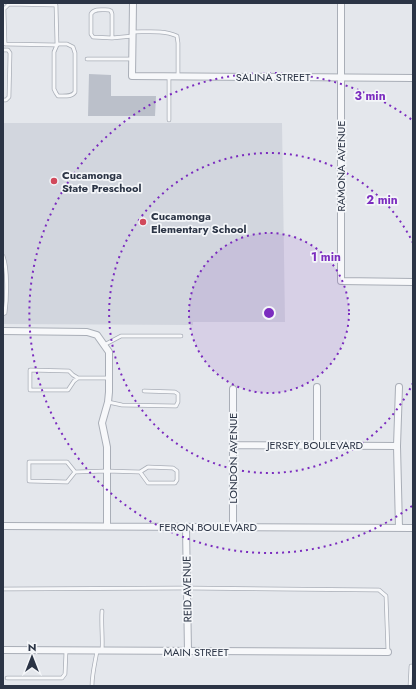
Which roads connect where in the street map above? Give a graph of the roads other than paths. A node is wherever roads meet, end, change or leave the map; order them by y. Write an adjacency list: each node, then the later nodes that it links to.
1 (133, 3): 4 (street)
2 (341, 3): 13 (street, RAMONA AVENUE)
3 (3, 10): 6 (lane); 7 (lane)
4 (133, 34): 5 (lane); 10 (street); 12 (lane)
5 (112, 38): 5 (lane)
6 (5, 44): 7 (lane); 8 (lane)
7 (57, 45): 7 (lane)
8 (4, 50): 15 (lane)
9 (87, 59): 10 (lane)
10 (132, 59): 11 (street, SALINA STREET)
11 (169, 77): 12 (street, SALINA STREET); 16 (lane)
12 (178, 77): 13 (street, SALINA STREET)
13 (342, 78): 14 (street, SALINA STREET); 18 (street, RAMONA AVENUE)
14 (413, 78)
15 (3, 100)
16 (169, 120)
17 (3, 256): 19 (lane)
18 (413, 282)
19 (3, 314)
20 (3, 331): 22 (street)
21 (181, 336): 22 (lane)
22 (104, 345): 24 (street)
23 (78, 378): 23 (lane); 24 (lane)
24 (109, 378): 29 (street)
25 (317, 387): 31 (street)
26 (399, 387): 32 (street)
27 (233, 389): 30 (street, LONDON AVENUE)
28 (144, 391): 29 (lane)
29 (108, 402): 33 (street)
30 (233, 445): 31 (street, JERSEY BOULEVARD); 39 (street, LONDON AVENUE)
31 (317, 446): 32 (street, JERSEY BOULEVARD)
32 (397, 446): 40 (street)
33 (106, 471): 34 (lane); 35 (lane); 37 (street)
34 (75, 472): 34 (lane)
35 (140, 472): 35 (lane)
36 (3, 526): 37 (street, FERON BOULEVARD)
37 (108, 526): 38 (street, FERON BOULEVARD)
38 (186, 527): 39 (street, FERON BOULEVARD); 42 (street, REID AVENUE)
39 (233, 527): 40 (street, FERON BOULEVARD)
40 (399, 528): 41 (street, FERON BOULEVARD)
41 (413, 528)
42 (187, 588): 43 (lane); 48 (street, REID AVENUE); 49 (lane)
43 (3, 589)
44 (102, 611): 47 (lane)
45 (3, 650): 46 (street, MAIN STREET)
46 (66, 651): 47 (street, MAIN STREET); 51 (lane)
47 (100, 651): 48 (street, MAIN STREET); 52 (lane)
48 (188, 652): 49 (street, MAIN STREET)
49 (388, 652)
50 (413, 666): 53 (lane)
51 (7, 678)
52 (92, 686)
53 (410, 686)

